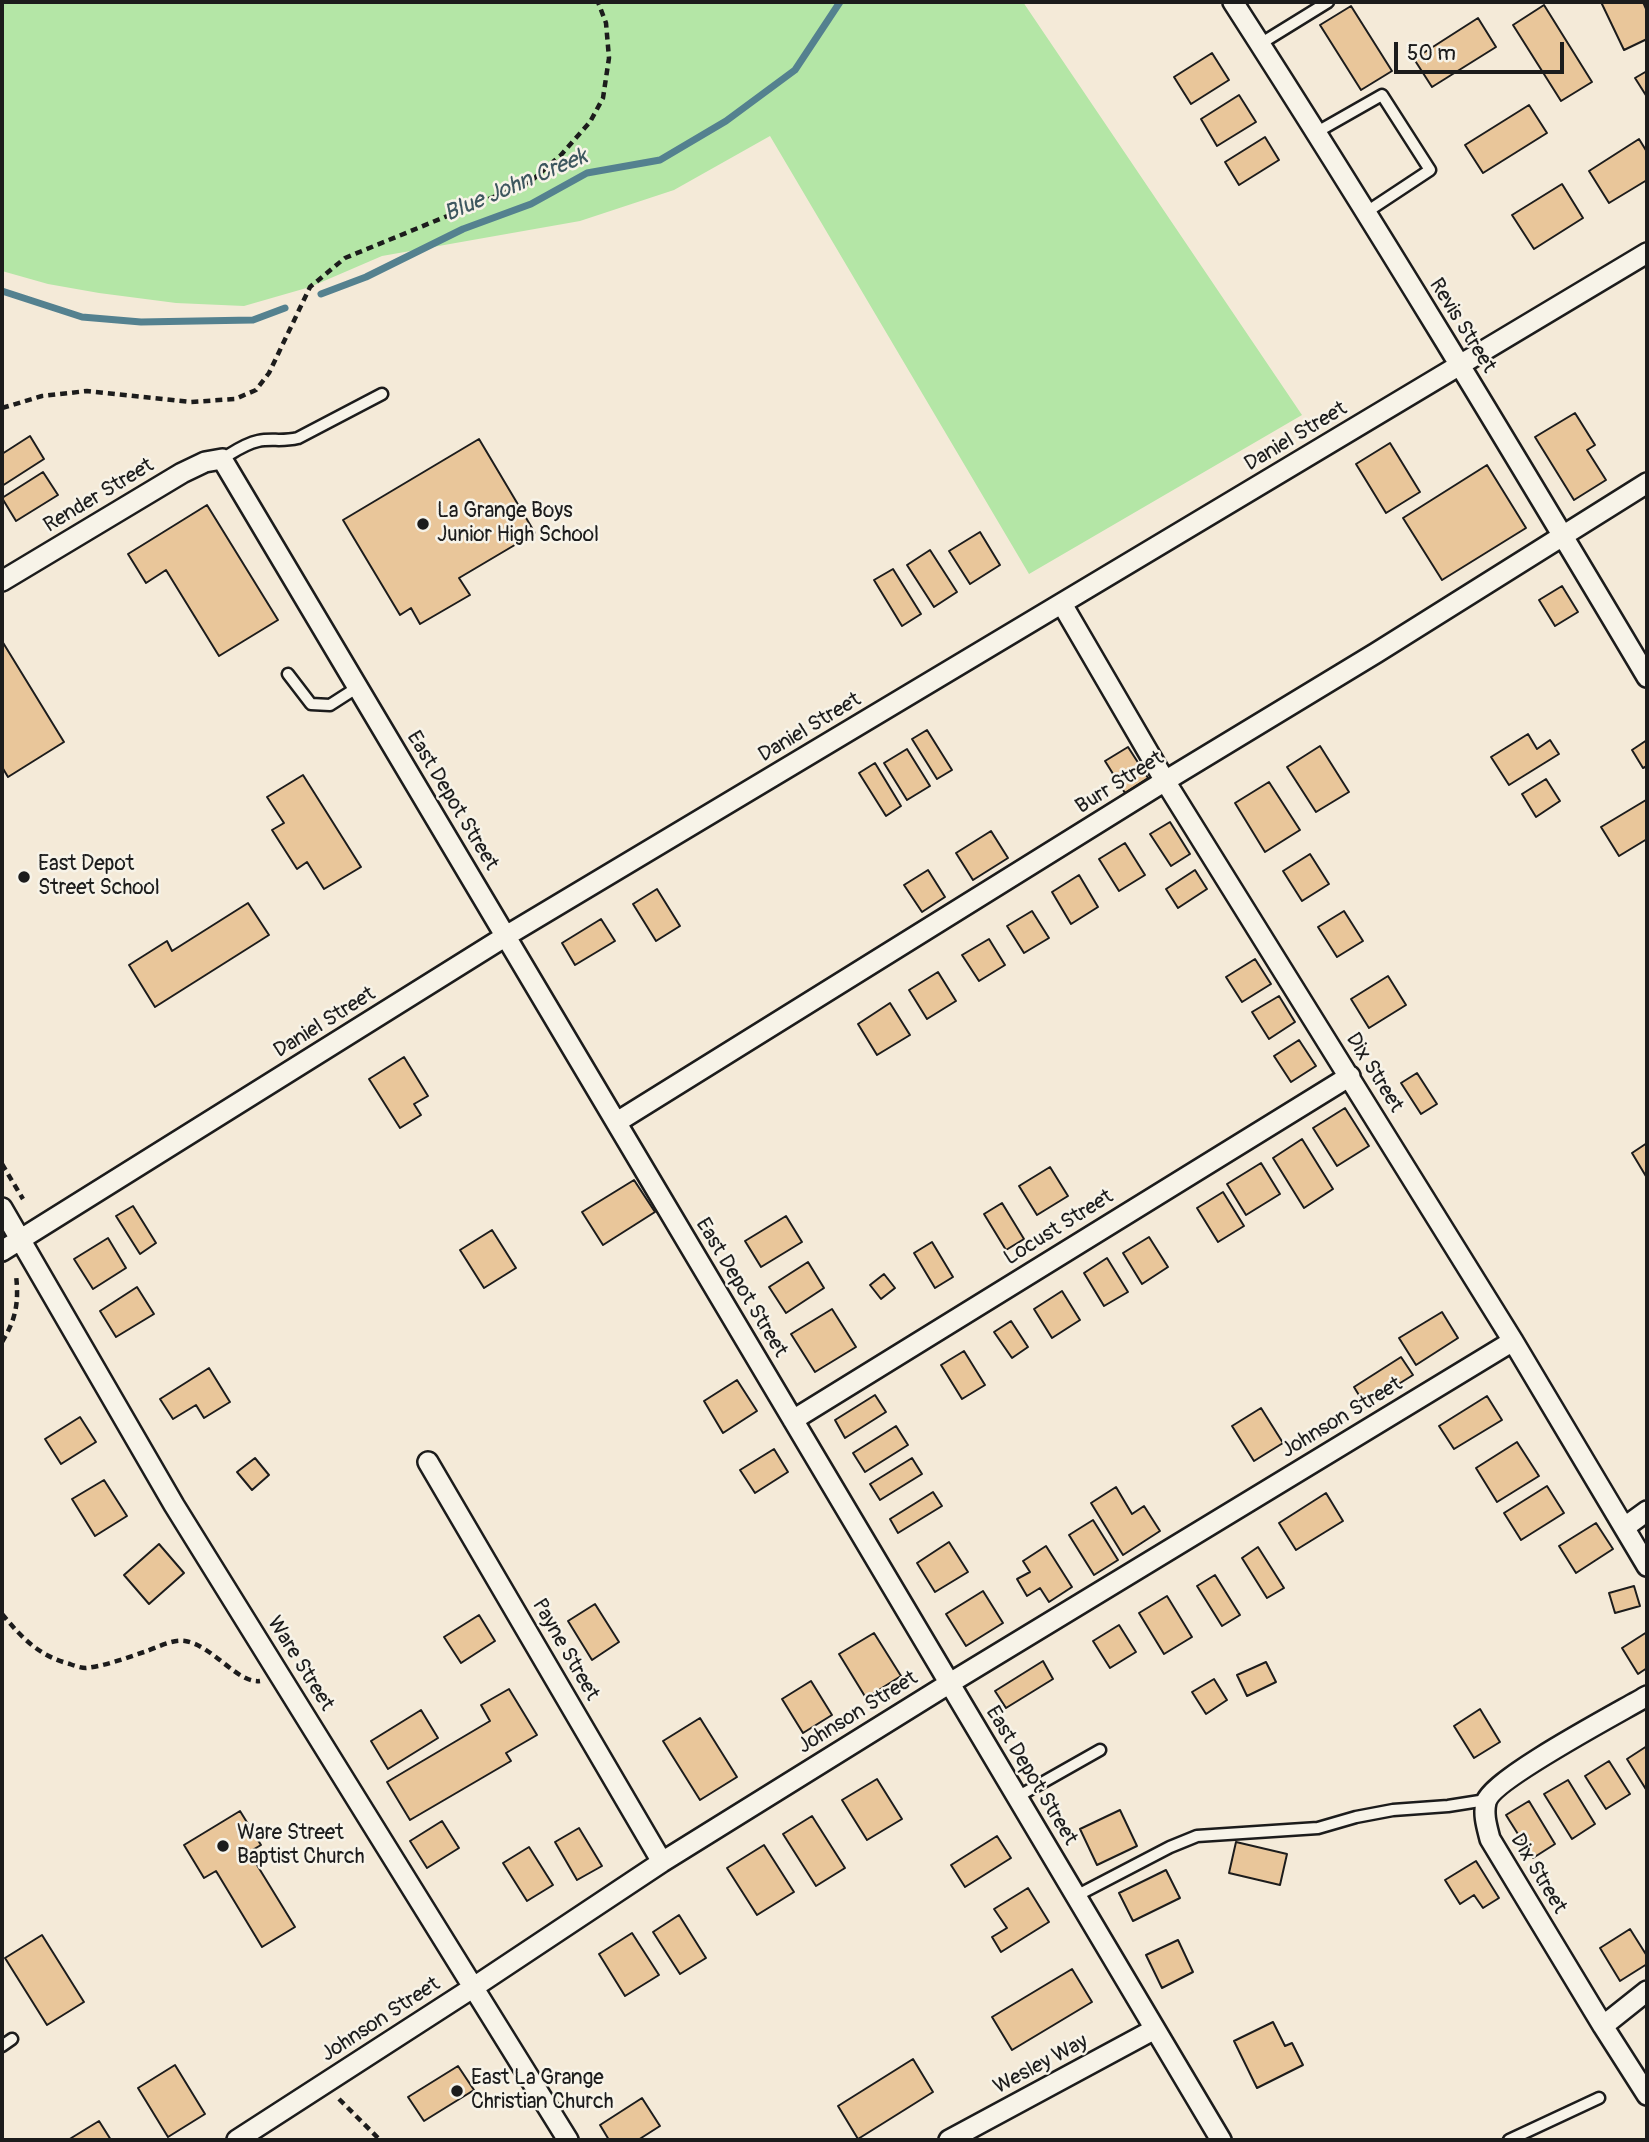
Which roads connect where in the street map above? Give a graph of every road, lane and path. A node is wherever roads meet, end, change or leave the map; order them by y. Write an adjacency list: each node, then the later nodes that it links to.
1 (597, 2): 10 (path)
2 (1233, 2): 4 (street, Revis Street)
3 (1328, 2): 4 (lane)
4 (1260, 44): 5 (street, Revis Street)
5 (1317, 132): 6 (street, Revis Street); 6 (lane)
6 (1365, 213): 8 (street, Revis Street)
7 (1647, 253): 8 (street, Daniel Street)
8 (1460, 365): 13 (street, Revis Street); 15 (street, Daniel Street)
9 (382, 394): 11 (lane)
10 (2, 408)
11 (222, 459): 14 (street, Render Street); 18 (street, East Depot Street)
12 (1647, 483): 13 (street, Burr Street)
13 (1563, 537): 17 (street, Revis Street); 19 (street, Burr Street)
14 (2, 581)
15 (1062, 604): 19 (street, Dix Street); 20 (street, Daniel Street)
16 (288, 674): 18 (lane)
17 (1647, 677)
18 (358, 687): 20 (street, East Depot Street)
19 (1166, 781): 21 (street, Dix Street); 22 (street, Burr Street)
20 (506, 936): 22 (street, East Depot Street); 26 (street, Daniel Street)
21 (1349, 1076): 29 (street, Dix Street); 31 (street, Locust Street)
22 (617, 1122): 31 (street, East Depot Street)
23 (2, 1164): 24 (path)
24 (26, 1203)
25 (2, 1208): 26 (street, Ware Street)
26 (21, 1240): 27 (street, Daniel Street); 37 (street, Ware Street)
27 (2, 1251)
28 (15, 1273): 30 (path)
29 (1513, 1341): 34 (street, Dix Street); 38 (street, Johnson Street)
30 (2, 1342)
31 (793, 1420): 38 (street, East Depot Street)
32 (428, 1462): 43 (street, Payne Street)
33 (1647, 1511): 34 (street)
34 (1625, 1527): 35 (street, Dix Street)
35 (1647, 1566)
36 (2, 1614): 37 (path)
37 (280, 1675): 45 (street, Ware Street)
38 (950, 1683): 41 (street, East Depot Street); 43 (street, Johnson Street)
39 (1647, 1696): 42 (street)
40 (1100, 1751): 41 (lane)
41 (1017, 1797): 44 (street, East Depot Street)
42 (1486, 1800): 44 (lane); 47 (street, Dix Street)
43 (662, 1862): 45 (street, Johnson Street)
44 (1076, 1896): 48 (street, East Depot Street)
45 (474, 1987): 54 (street, Johnson Street); 56 (street, Ware Street)
46 (1647, 1991): 47 (street)
47 (1603, 2026): 52 (street, Dix Street)
48 (1155, 2029): 57 (street, Wesley Way); 58 (street, East Depot Street)
49 (12, 2039): 50 (lane)
50 (2, 2046)
51 (335, 2095): 55 (path)
52 (1647, 2095)
53 (1599, 2098): 59 (lane)
54 (237, 2140)
55 (380, 2140)
56 (568, 2140)
57 (949, 2140)
58 (1221, 2140)
59 (1509, 2140)

